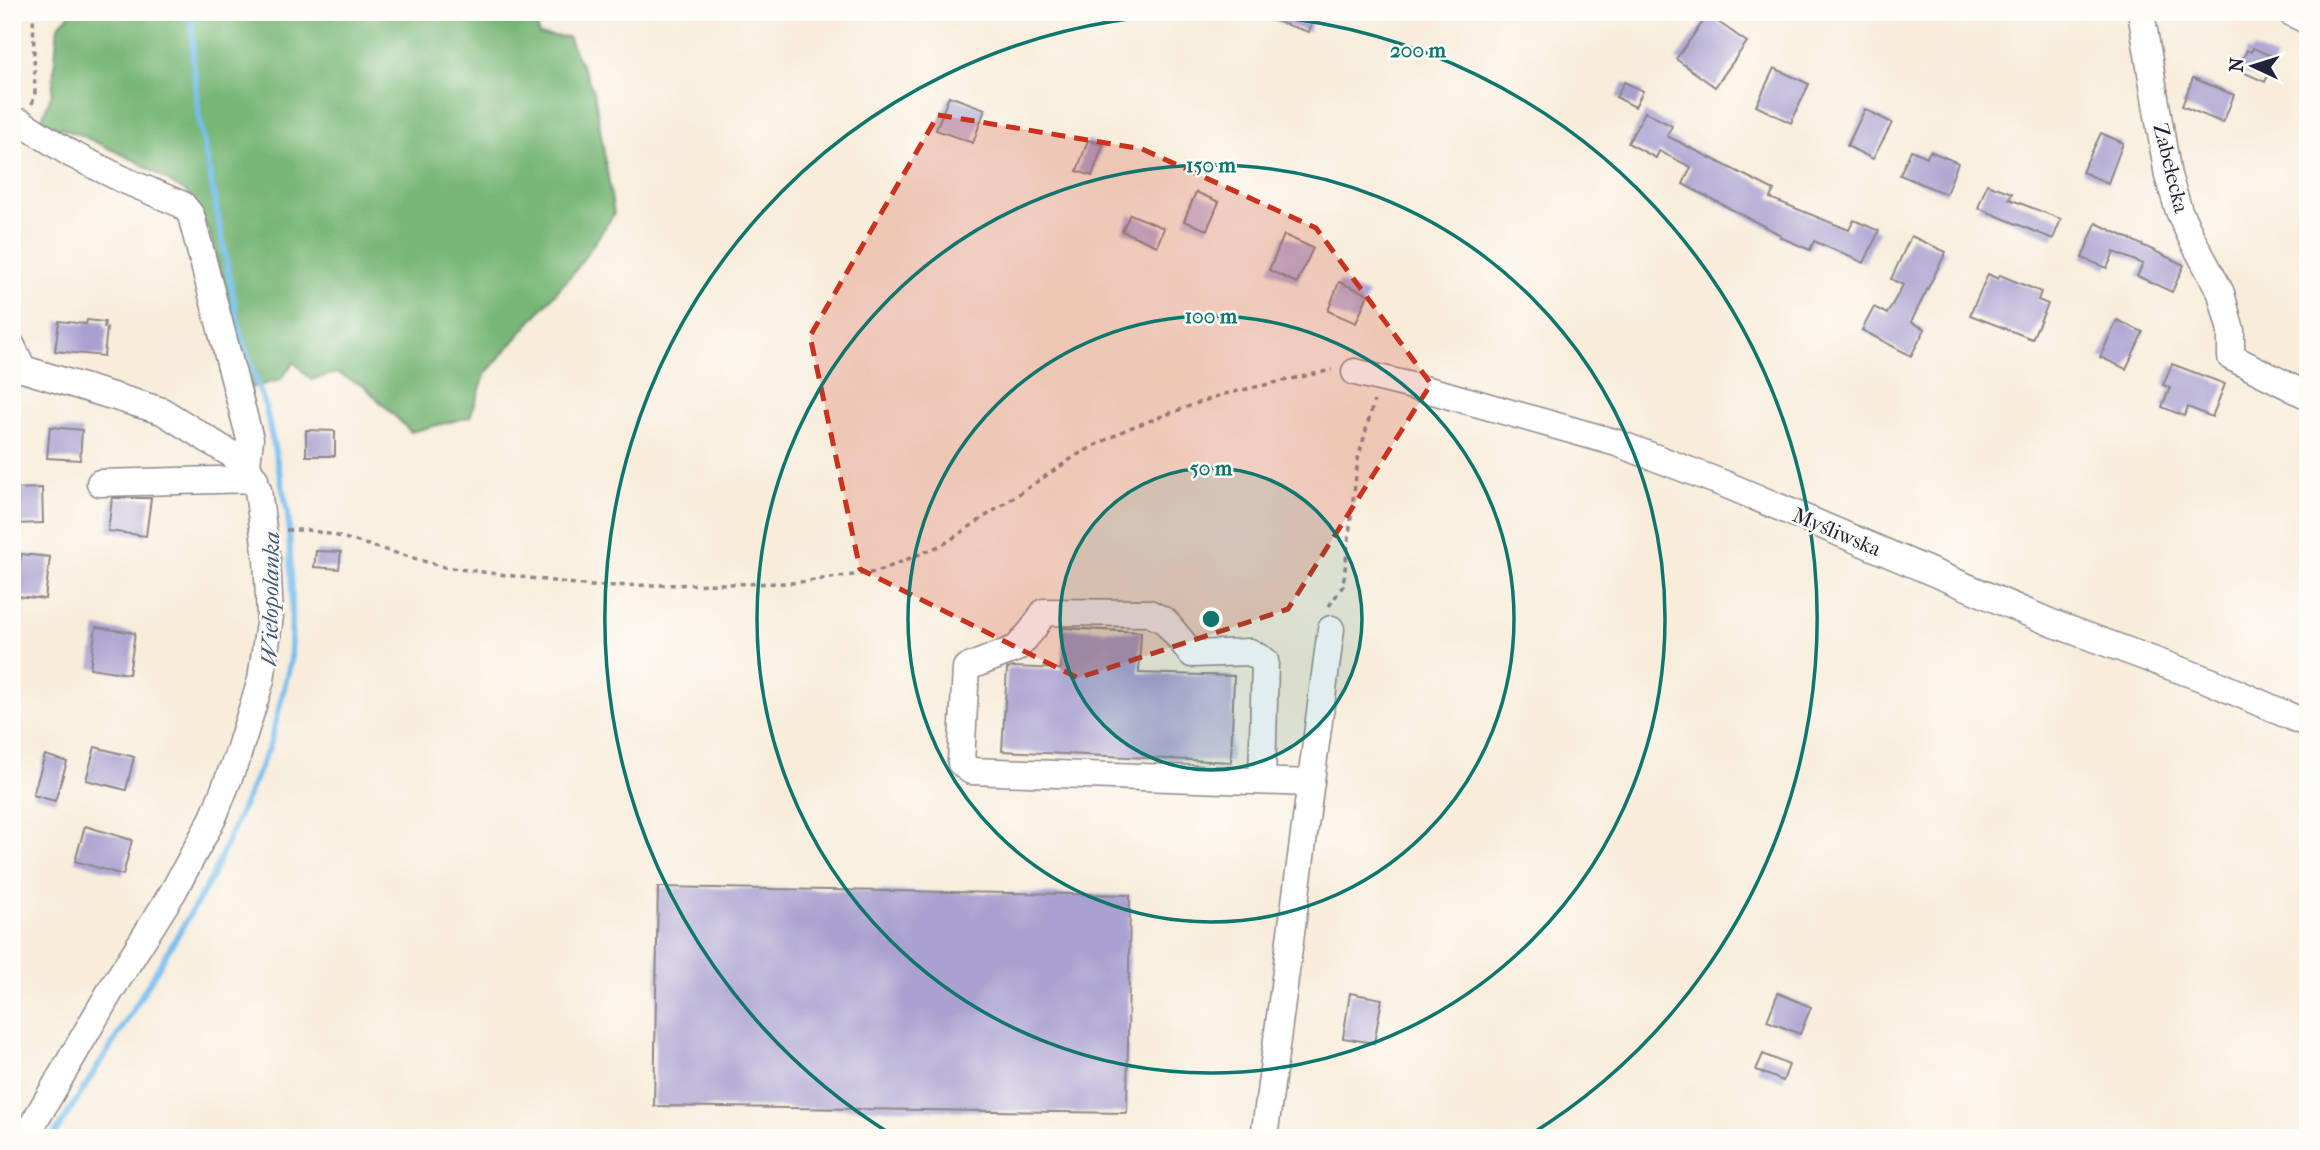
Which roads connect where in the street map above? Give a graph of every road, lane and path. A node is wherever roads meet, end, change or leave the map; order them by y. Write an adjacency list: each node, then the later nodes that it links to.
1 (33, 12): 5 (path)
2 (2141, 12): 8 (street, Zabełecka)
3 (2290, 12): 4 (street)
4 (2308, 21)
5 (17, 122): 9 (street)
6 (16, 367): 9 (street)
7 (1367, 375): 11 (path); 12 (path); 13 (street, Myśliwska)
8 (2308, 396)
9 (251, 471): 10 (street); 16 (street)
10 (100, 483)
11 (280, 530)
12 (1331, 629): 15 (street)
13 (2308, 724)
14 (1262, 781): 14 (street); 15 (street)
15 (1311, 783): 17 (street)
16 (25, 1138)
17 (1264, 1138)

